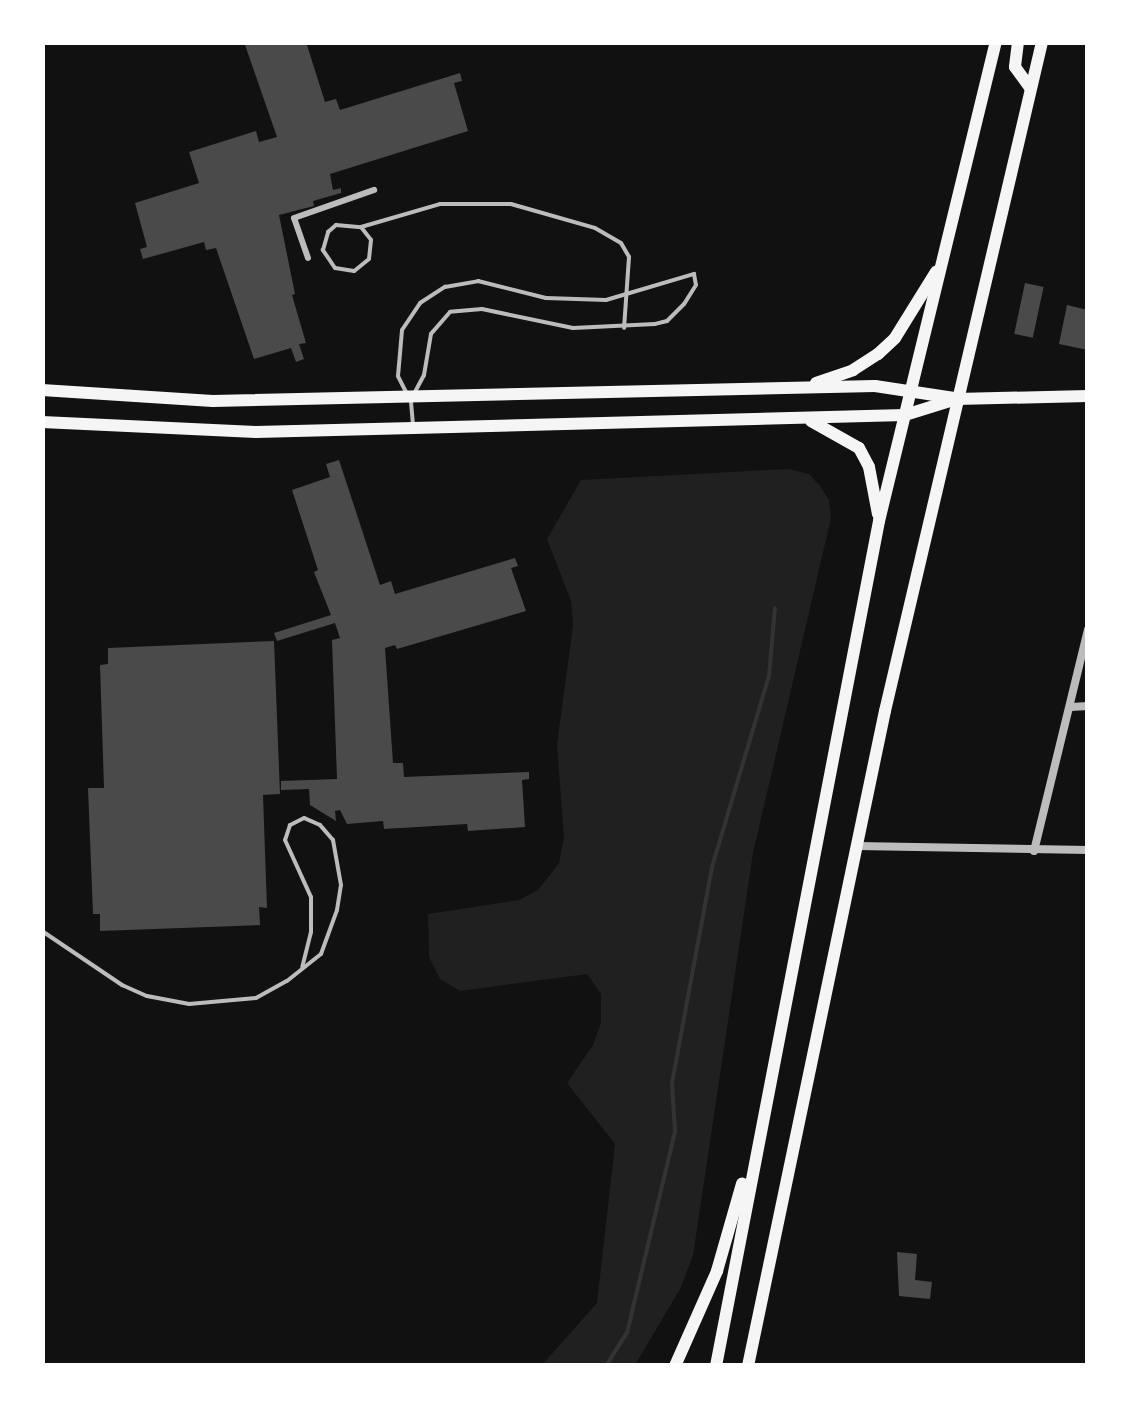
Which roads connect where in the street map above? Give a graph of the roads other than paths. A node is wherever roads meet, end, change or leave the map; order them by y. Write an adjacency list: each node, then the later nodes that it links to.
1 (996, 42): 7 (main road)
2 (1018, 42): 4 (main road)
3 (1042, 42): 4 (main road)
4 (1030, 88): 15 (main road)
5 (374, 190): 8 (street)
6 (361, 226): 6 (lane); 9 (lane)
7 (945, 257): 11 (main road); 13 (main road)
8 (308, 258)
9 (627, 298): 10 (lane); 10 (lane); 16 (lane)
10 (624, 328): 16 (lane)
11 (806, 387): 13 (main road); 16 (main road)
12 (42, 390): 16 (main road)
13 (912, 390): 15 (main road); 17 (main road)
14 (1088, 396): 15 (main road)
15 (956, 399): 17 (main road); 25 (main road)
16 (411, 400): 20 (lane)
17 (905, 415): 18 (main road); 21 (main road)
18 (804, 418): 20 (main road); 21 (main road)
19 (42, 422): 20 (main road)
20 (414, 428)
21 (879, 521): 30 (main road)
22 (1088, 630): 24 (street)
23 (1088, 706): 24 (street)
24 (1071, 707): 27 (street)
25 (857, 846): 27 (street); 33 (main road)
26 (1088, 850): 27 (street)
27 (1034, 851)
28 (42, 931): 29 (lane)
29 (302, 968): 29 (lane)
30 (758, 1129): 31 (main road); 32 (main road)
31 (676, 1366)
32 (716, 1366)
33 (748, 1366)

